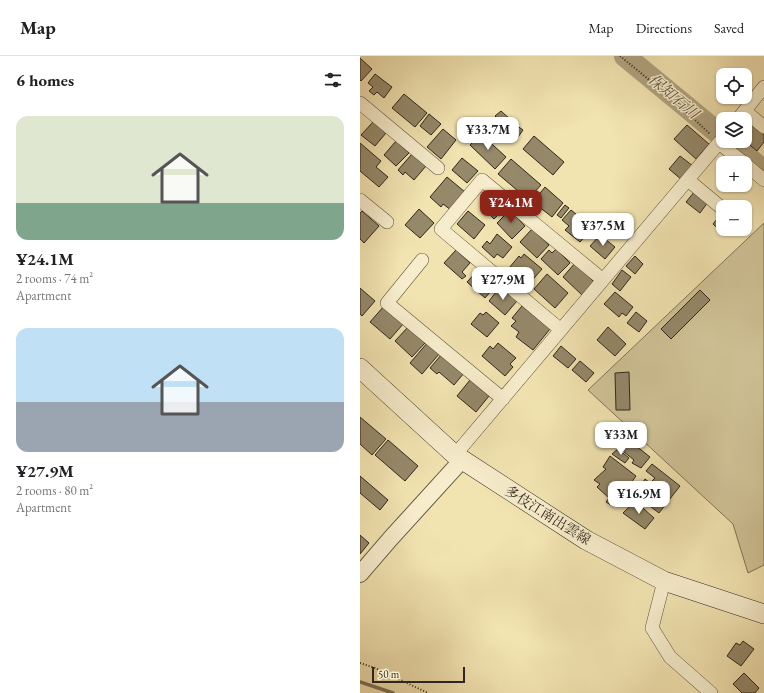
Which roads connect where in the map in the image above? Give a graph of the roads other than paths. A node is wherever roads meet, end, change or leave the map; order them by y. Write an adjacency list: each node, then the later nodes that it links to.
1 (764, 87): 3 (street)
2 (360, 103): 9 (street)
3 (744, 112)
4 (752, 120): 5 (street)
5 (764, 126)
6 (716, 146): 11 (street)
7 (729, 148): 8 (street)
8 (736, 156)
9 (438, 168)
10 (752, 170): 12 (street)
11 (688, 180): 14 (street); 17 (street)
12 (764, 180)
13 (360, 200): 15 (street)
14 (716, 203)
15 (387, 222)
16 (422, 260): 20 (street)
17 (603, 280): 18 (street); 18 (street)
18 (561, 330): 20 (street)
19 (360, 368): 21 (main road, 多伎江南出雲線)
20 (503, 399): 21 (street)
21 (459, 458): 22 (street); 23 (main road, 多伎江南出雲線)
22 (360, 574)
23 (664, 581): 24 (main road, 多伎江南出雲線); 25 (street)
24 (764, 614)
25 (711, 693)

